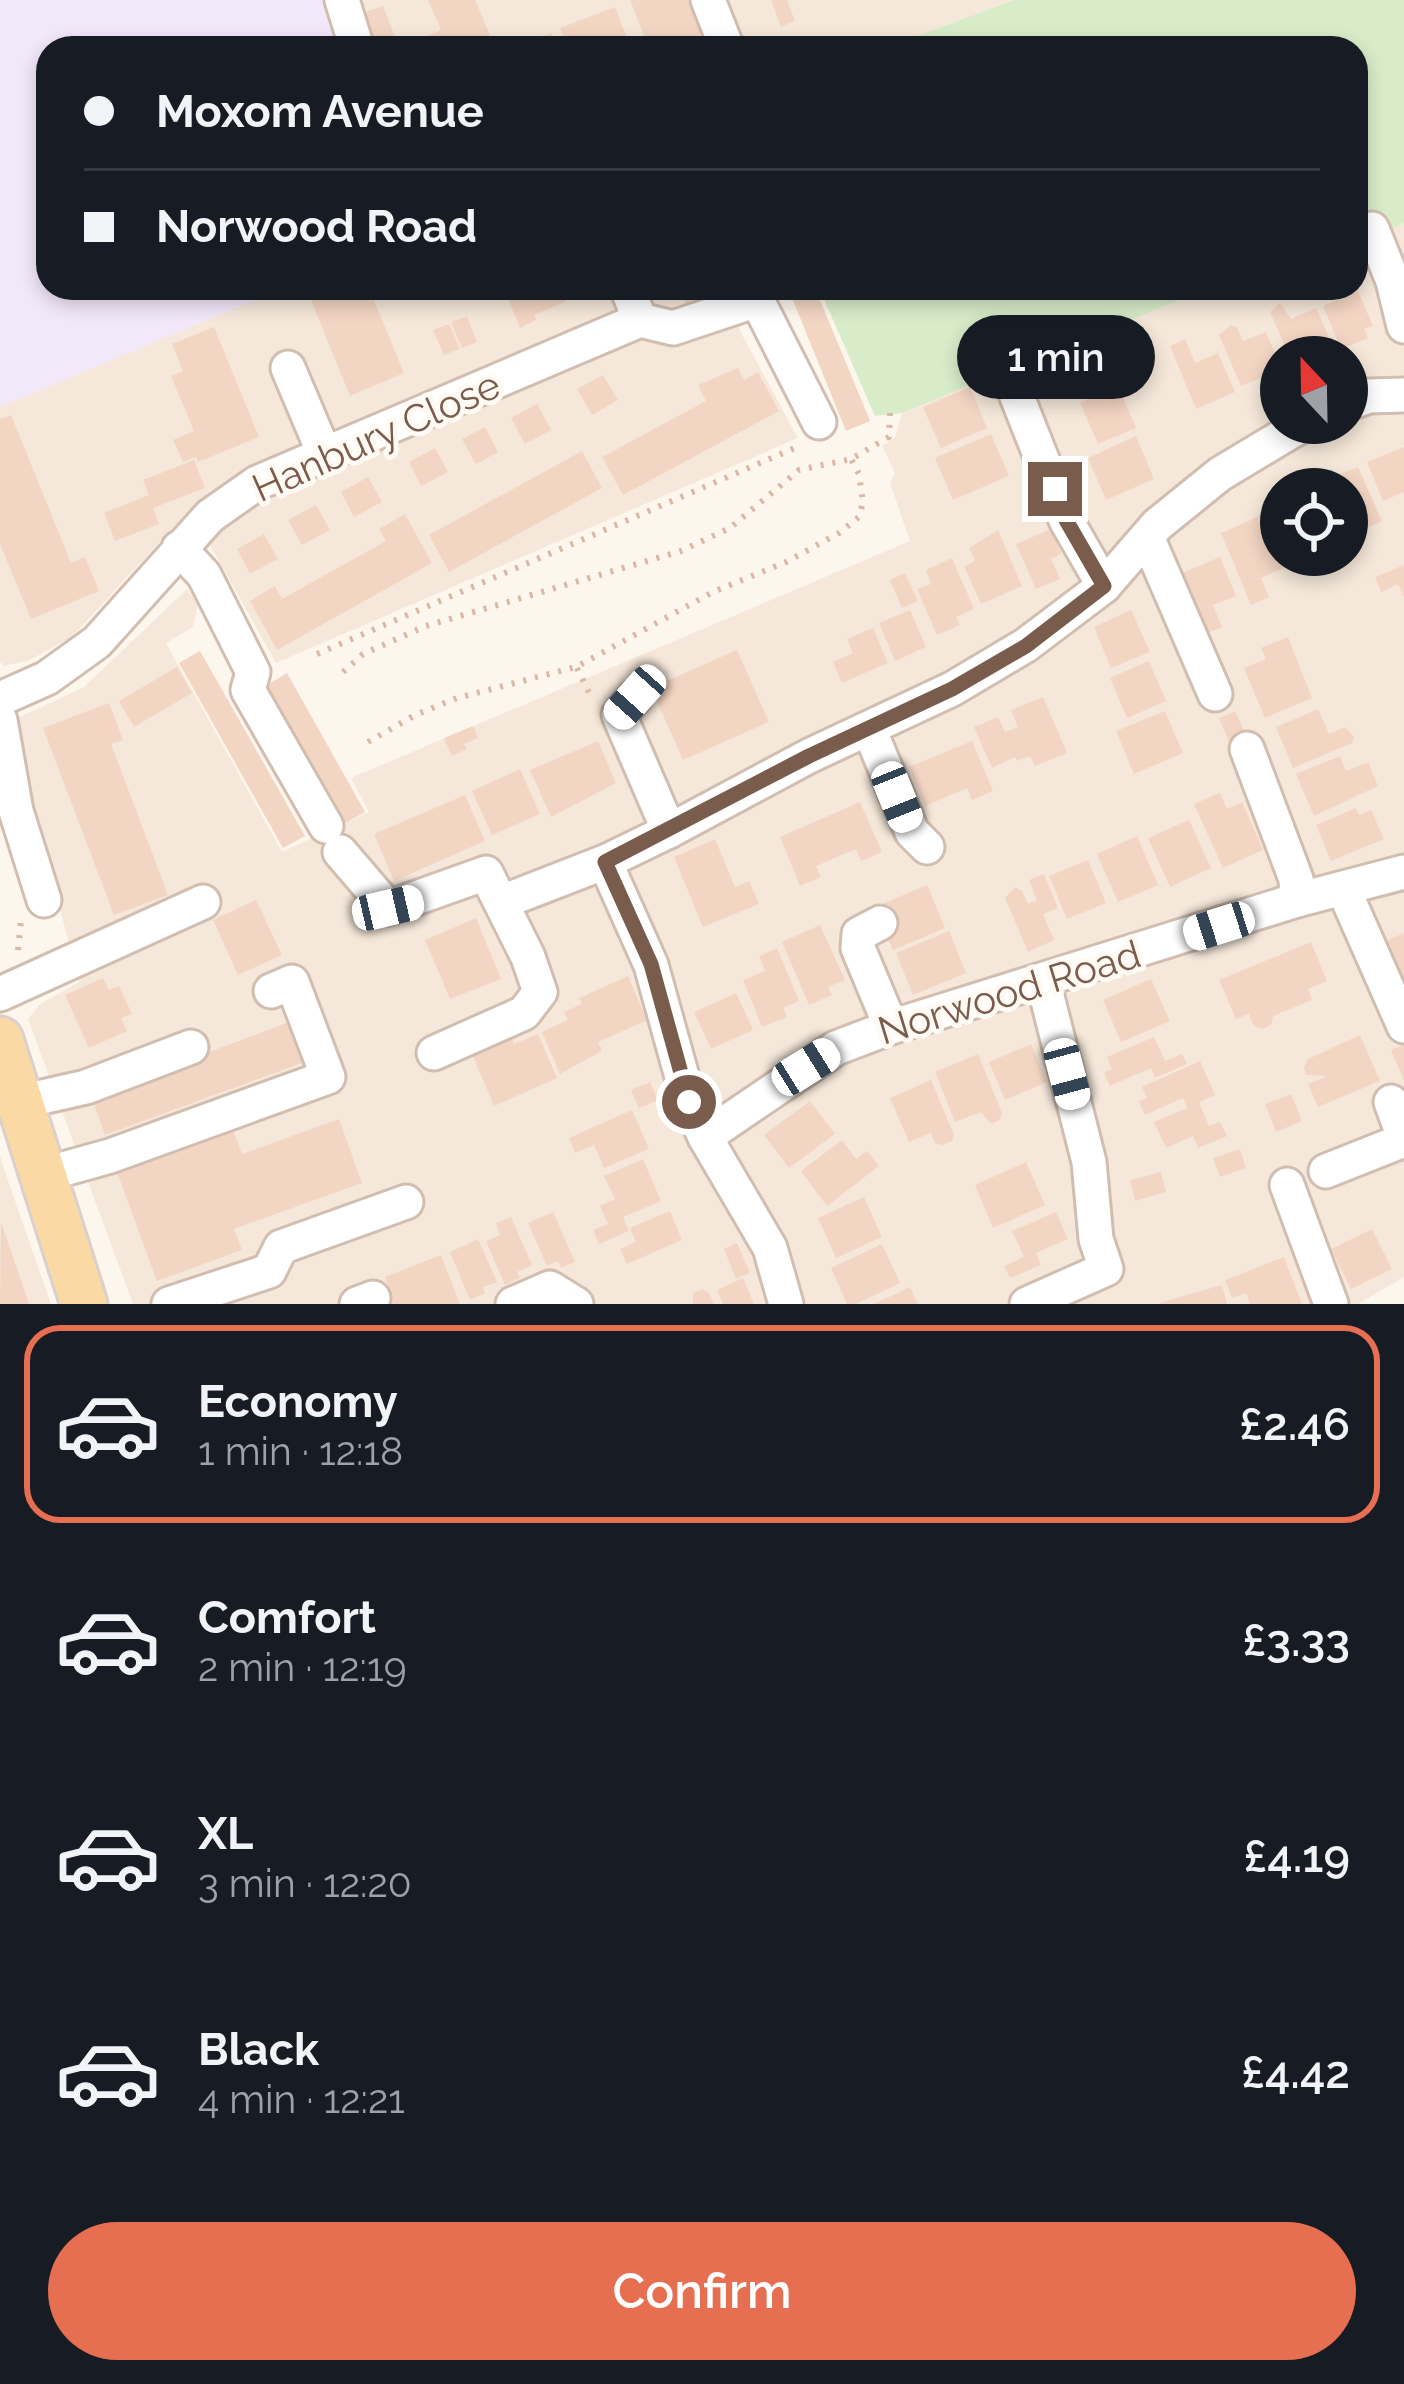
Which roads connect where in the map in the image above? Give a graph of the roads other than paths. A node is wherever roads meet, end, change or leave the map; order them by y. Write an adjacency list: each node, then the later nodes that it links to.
1 (342, 0): 3 (street)
2 (708, 0): 4 (street)
3 (353, 36)
4 (722, 36)
5 (1372, 230): 8 (street)
6 (632, 300): 7 (street)
7 (640, 320): 13 (street); 15 (street, Hanbury Close)
8 (1404, 326)
9 (288, 368): 15 (street)
10 (1016, 394): 18 (street)
11 (1404, 395): 12 (street)
12 (1368, 396)
13 (819, 422)
14 (1270, 444): 16 (street)
15 (324, 453): 17 (street, Hanbury Close)
16 (1147, 537): 18 (street); 19 (street)
17 (179, 548): 21 (street, Hanbury Close); 33 (street)
18 (1104, 586): 23 (street)
19 (1216, 694)
20 (635, 697): 25 (street)
21 (0, 699)
22 (0, 720): 30 (street)
23 (869, 729): 25 (street); 26 (street)
24 (1247, 749): 31 (street)
25 (669, 831): 27 (street)
26 (927, 847)
27 (605, 862): 33 (street); 45 (street)
28 (1404, 872): 29 (street, Norwood Road)
29 (1343, 888): 31 (street, Norwood Road); 38 (street)
30 (44, 900)
31 (1297, 900): 35 (street, Norwood Road)
32 (203, 902): 37 (street)
33 (502, 902): 42 (street)
34 (880, 923): 39 (street)
35 (1043, 981): 39 (street, Norwood Road); 56 (street)
36 (271, 991): 48 (street)
37 (0, 994)
38 (1404, 1026)
39 (891, 1027): 45 (street, Norwood Road)
40 (0, 1040): 43 (main road)
41 (191, 1047): 43 (street)
42 (434, 1053)
43 (20, 1102): 48 (main road)
44 (1390, 1102): 46 (street)
45 (705, 1137): 55 (street)
46 (1404, 1138): 47 (street)
47 (1326, 1171)
48 (42, 1175): 52 (main road)
49 (1287, 1185): 57 (street)
50 (406, 1202): 53 (street)
51 (576, 1303): 54 (street)
52 (85, 1304)
53 (169, 1304)
54 (513, 1304)
55 (786, 1304)
56 (1027, 1304)
57 (1331, 1304)

